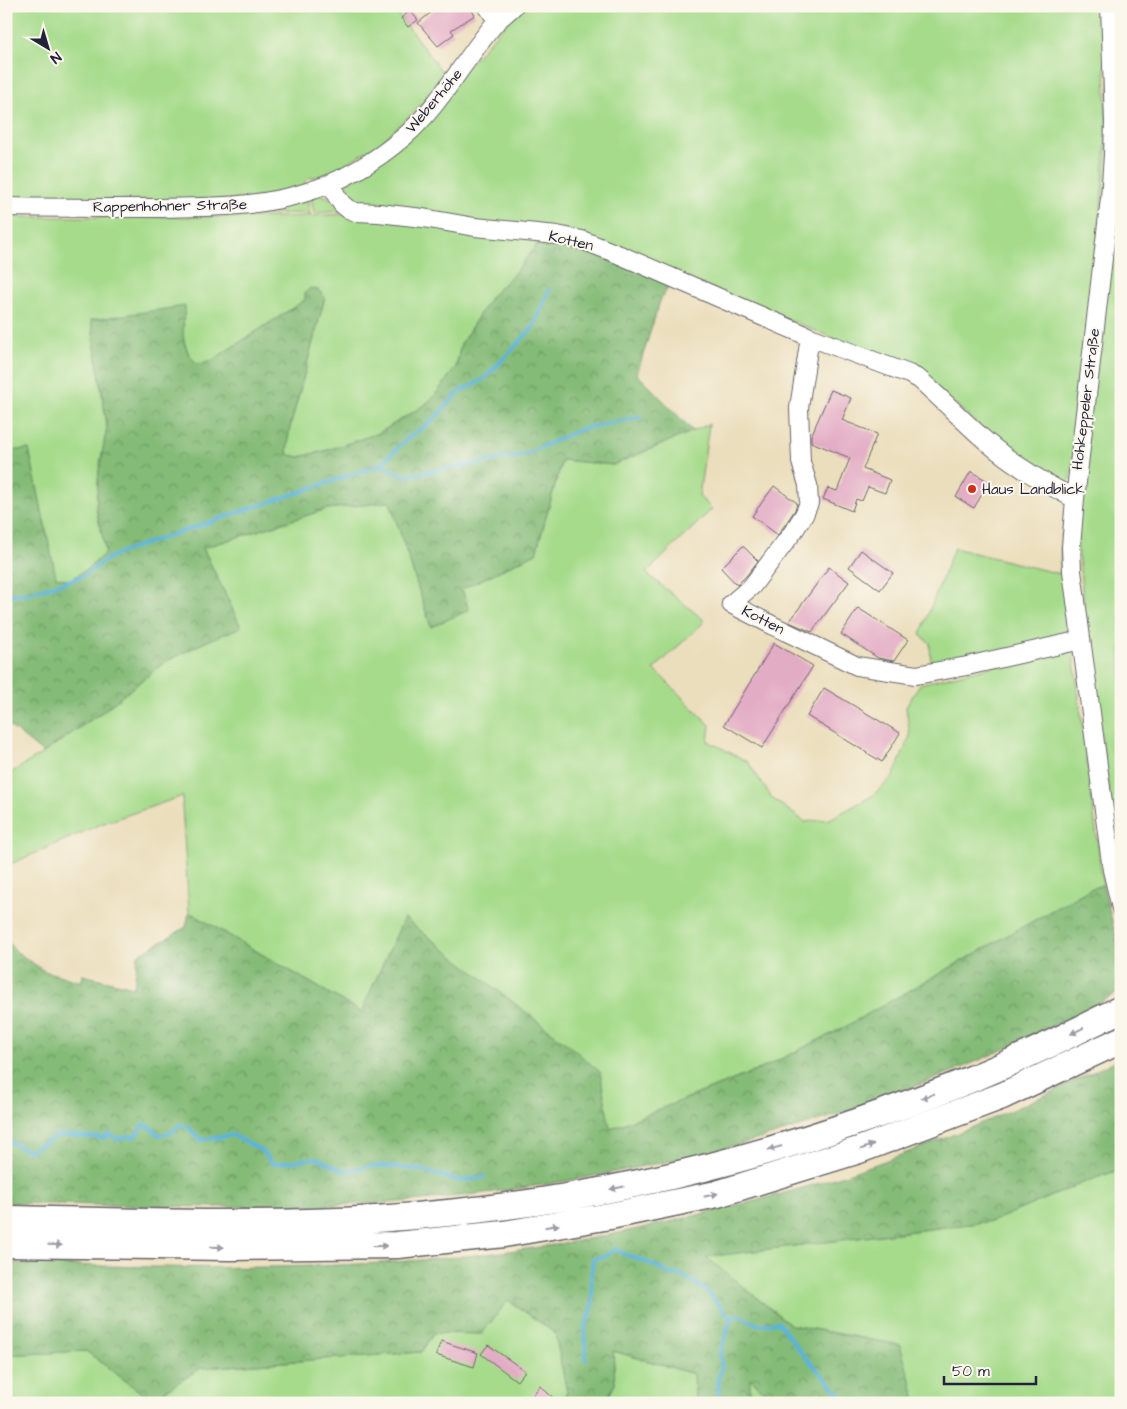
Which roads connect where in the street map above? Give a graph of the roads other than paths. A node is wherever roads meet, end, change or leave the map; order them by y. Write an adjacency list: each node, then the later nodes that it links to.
1 (487, 6): 4 (street)
2 (514, 6): 4 (street, Weberhöhe)
3 (1110, 6): 8 (street, Hohkeppeler Straße)
4 (498, 21): 5 (street, Weberhöhe)
5 (331, 183): 6 (street, Rappenhohner Straße); 7 (street, Kotten)
6 (6, 207)
7 (810, 337): 8 (street, Kotten); 9 (street, Kotten)
8 (1075, 499): 9 (street, Hohkeppeler Straße)
9 (1081, 640): 10 (street, Hohkeppeler Straße)
10 (1120, 905)
11 (1121, 1009): 13 (highway, one-way to 13)
12 (1121, 1040): 14 (highway, one-way to 12)
13 (6, 1219)
14 (6, 1244)

